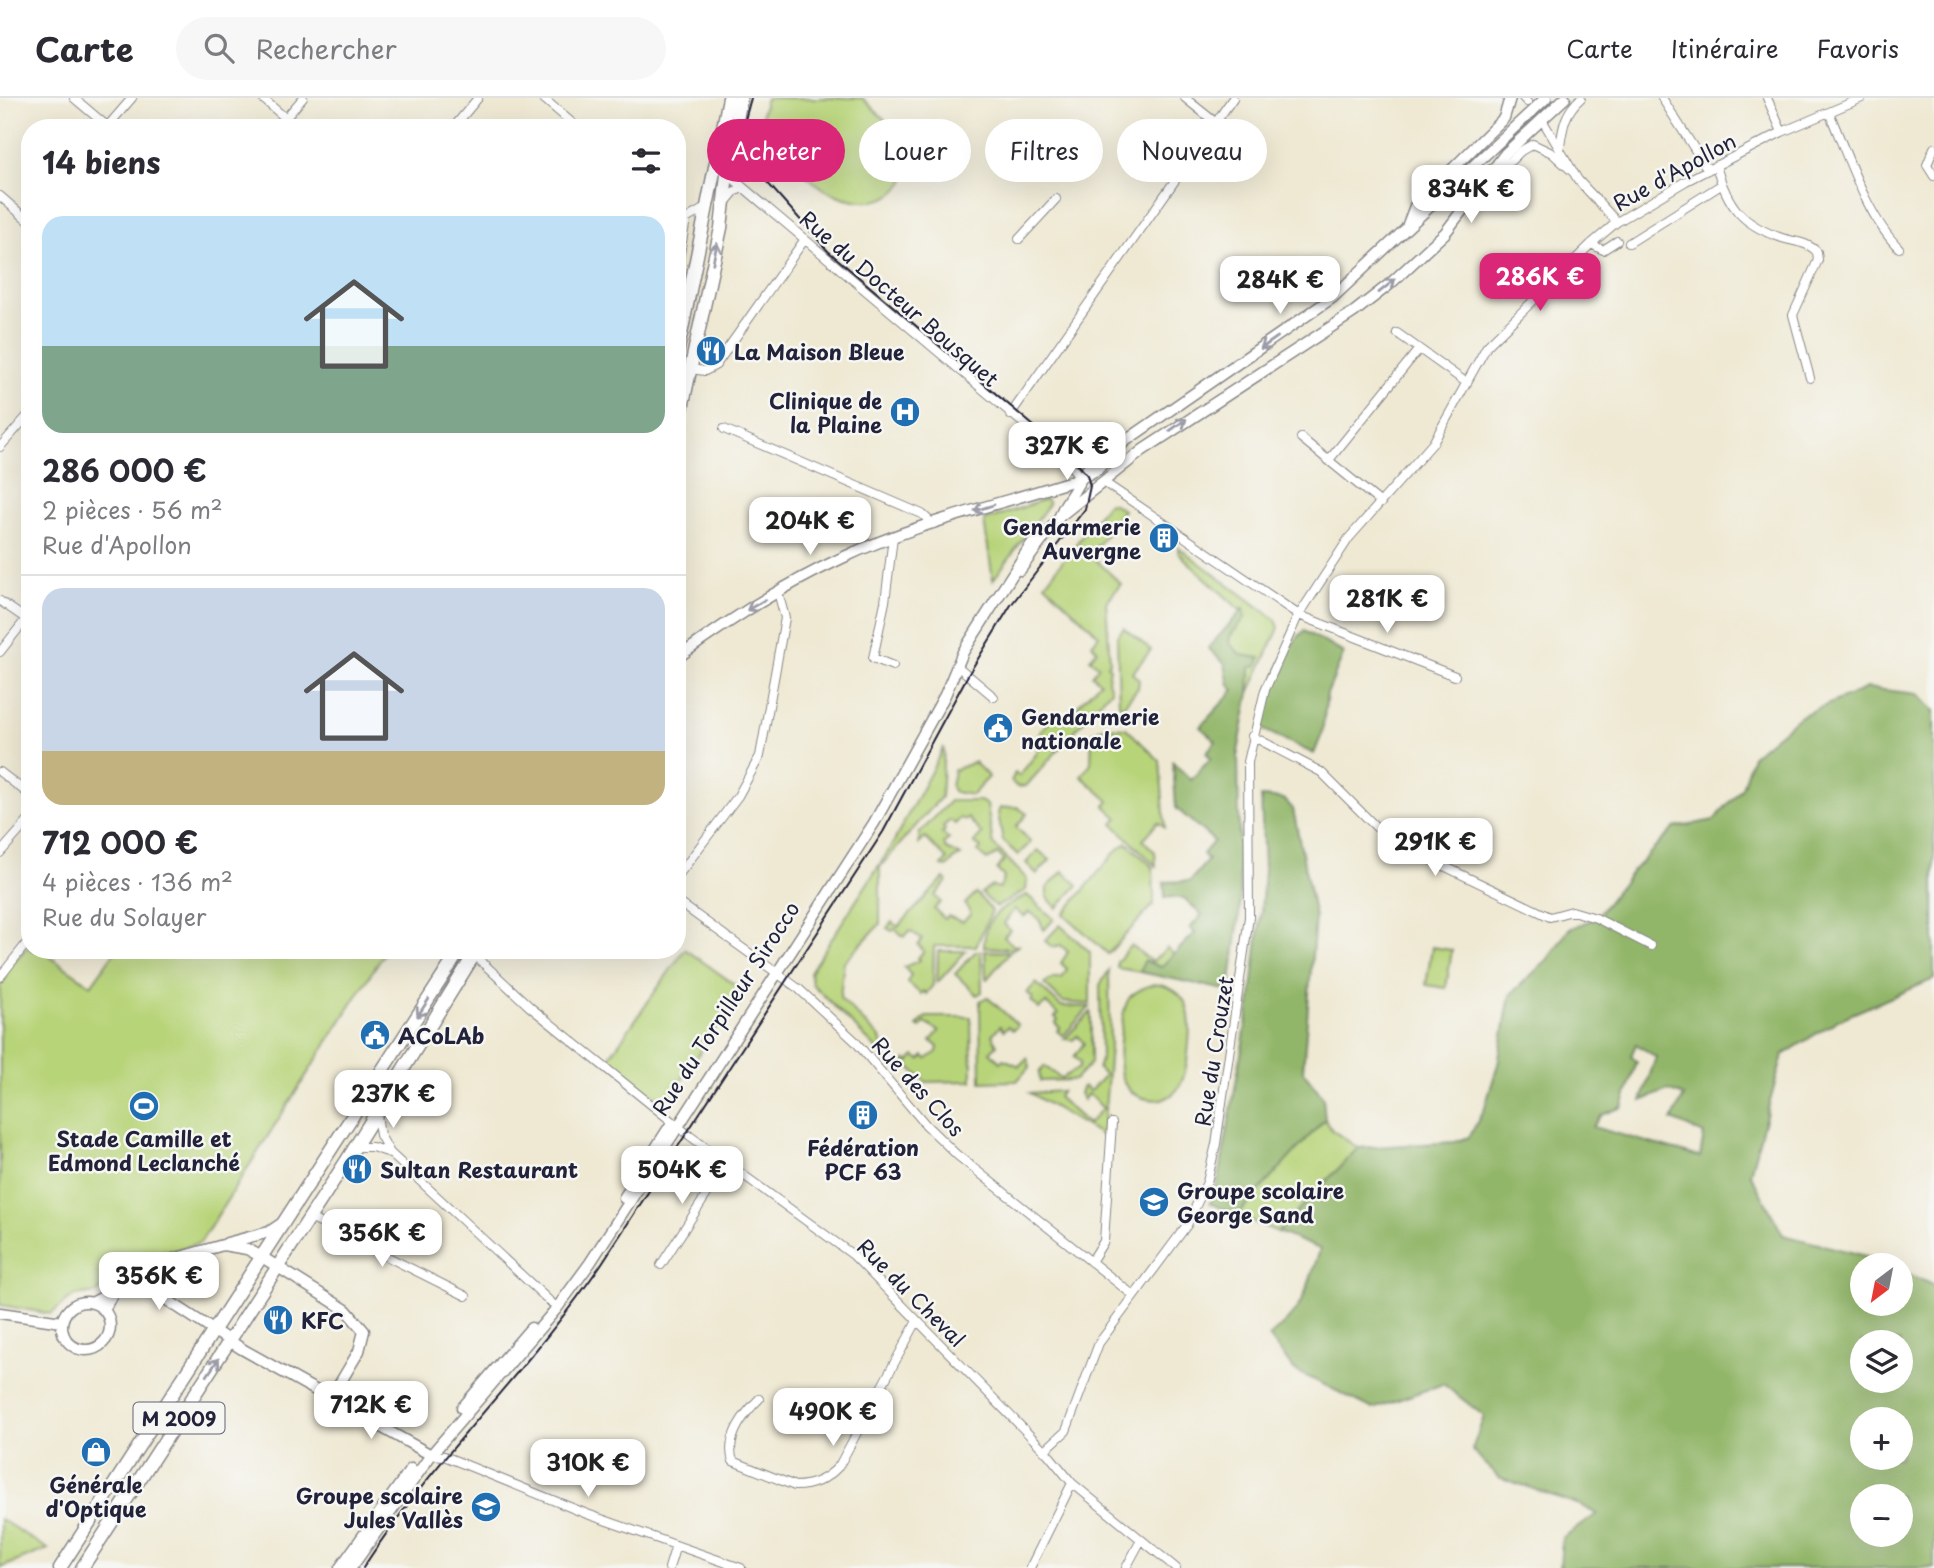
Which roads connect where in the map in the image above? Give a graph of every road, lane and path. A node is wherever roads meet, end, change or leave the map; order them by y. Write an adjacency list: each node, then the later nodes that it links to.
1 (74, 98): 20 (street)
2 (132, 98): 21 (street)
3 (262, 98): 19 (street)
4 (303, 98): 19 (street)
5 (478, 98): 22 (street)
6 (543, 98): 23 (street)
7 (729, 98): 24 (main road)
8 (741, 98): 25 (main road)
9 (1185, 98): 26 (street)
10 (1233, 98): 27 (street)
11 (1510, 98): 49 (street)
12 (1546, 98): 49 (street)
13 (1565, 98): 42 (street, Rue du Torpilleur Sirocco)
14 (1581, 98): 30 (street)
15 (1662, 98): 32 (street)
16 (1767, 98): 29 (street)
17 (1862, 98): 18 (street, Rue d'Apollon)
18 (1829, 112): 29 (street, Rue d'Apollon); 55 (street)
19 (286, 118)
20 (97, 119)
21 (113, 119)
22 (460, 119)
23 (568, 119)
24 (725, 119)
25 (737, 119)
26 (1211, 119)
27 (1217, 119)
28 (1544, 123): 30 (street)
29 (1782, 132): 32 (street, Rue d'Apollon)
30 (1560, 146): 33 (street)
31 (1934, 148): 34 (street)
32 (1712, 168): 39 (street); 48 (street, Rue d'Apollon)
33 (1573, 172): 42 (street); 48 (street)
34 (1934, 176)
35 (713, 182): 45 (main road)
36 (726, 182): 44 (main road)
37 (737, 182): 40 (street, Rue du Docteur Bousquet)
38 (1173, 182): 63 (street)
39 (1721, 185): 53 (street); 60 (street)
40 (744, 188): 44 (street); 50 (street, Rue du Docteur Bousquet)
41 (0, 196): 46 (street)
42 (1470, 198): 71 (street, Rue du Torpilleur Sirocco, one-way to 42)
43 (1056, 199): 51 (street)
44 (725, 203): 59 (main road, one-way to 44)
45 (707, 207): 47 (street); 56 (main road)
46 (21, 213)
47 (686, 219)
48 (1617, 222): 54 (street, Rue d'Apollon)
49 (1406, 229): 67 (street, one-way to 67)
50 (805, 239): 59 (street); 63 (street, Rue du Docteur Bousquet)
51 (1019, 239)
52 (1617, 242): 54 (street)
53 (1629, 243)
54 (1591, 244): 61 (street, Rue d'Apollon)
55 (1899, 248)
56 (686, 310)
57 (1397, 333): 58 (street)
58 (1419, 349): 61 (street); 69 (street)
59 (690, 369): 62 (main road)
60 (1810, 378)
61 (1467, 383): 73 (street, Rue d'Apollon)
62 (686, 388)
63 (1010, 415): 70 (street, Rue du Docteur Bousquet)
64 (21, 423): 68 (street)
65 (723, 429): 75 (street)
66 (1301, 438): 69 (street)
67 (1124, 442): 70 (street); 71 (street)
68 (0, 447)
69 (1328, 460): 73 (street)
70 (1081, 478): 71 (street); 72 (street); 74 (street, Rue du Torpilleur Sirocco)
71 (1105, 482): 74 (street, Rue du Torpilleur Sirocco); 80 (street)
72 (1046, 488): 74 (street); 75 (street, one-way to 75)
73 (1381, 503): 80 (street, Rue d'Apollon)
74 (1061, 510): 85 (street, Rue du Torpilleur Sirocco)
75 (933, 524): 76 (street)
76 (893, 537): 77 (street); 84 (street)
77 (778, 592): 82 (street, one-way to 82); 93 (street)
78 (0, 601): 79 (street)
79 (21, 614)
80 (1298, 615): 86 (street); 88 (street, Rue du Crouzet)
81 (21, 628): 83 (street)
82 (686, 651)
83 (0, 652)
84 (893, 666)
85 (954, 670): 87 (street); 100 (street, Rue du Torpilleur Sirocco)
86 (1455, 676)
87 (994, 697)
88 (1252, 736): 95 (street); 117 (street, Rue du Crouzet)
89 (0, 772): 90 (street)
90 (21, 788)
91 (21, 829): 92 (street)
92 (0, 853)
93 (686, 865)
94 (686, 908): 100 (street, Rue des Clos)
95 (1651, 946)
96 (21, 950): 101 (street)
97 (454, 959): 109 (main road, M 2009, one-way to 109)
98 (469, 959): 102 (main road, M 2009)
99 (482, 959): 104 (street, Rue du Cheval)
100 (774, 972): 104 (street, Rue du Torpilleur Sirocco); 112 (street, Rue des Clos)
101 (0, 977)
102 (376, 1112): 105 (main road, M 2009); 106 (street)
103 (1112, 1123): 112 (street)
104 (675, 1124): 107 (street, Rue du Cheval); 120 (street, Rue du Torpilleur Sirocco)
105 (354, 1147): 106 (street); 108 (main road, M 2009)
106 (390, 1153): 120 (street)
107 (727, 1163): 114 (street); 123 (street, Rue du Cheval)
108 (308, 1217): 115 (main road, M 2009); 118 (street)
109 (286, 1220): 110 (street); 111 (main road, M 2009)
110 (223, 1245): 111 (street); 113 (street)
111 (262, 1257): 115 (street); 125 (main road, M 2009)
112 (1091, 1262): 117 (street, Rue des Clos)
113 (159, 1263): 116 (street); 119 (street)
114 (661, 1265)
115 (275, 1266): 126 (main road, M 2009); 128 (street)
116 (144, 1284): 121 (street); 125 (street)
117 (1133, 1295): 129 (street, Rue du Crouzet)
118 (466, 1296)
119 (92, 1303): 121 (street); 124 (street)
120 (555, 1305): 130 (street, Rue du Torpilleur Sirocco)
121 (104, 1310): 124 (street)
122 (0, 1313): 124 (street)
123 (917, 1321): 127 (street); 129 (street, Rue du Cheval)
124 (62, 1322)
125 (215, 1331): 126 (street); 134 (main road, M 2009)
126 (229, 1340): 128 (street); 135 (main road, M 2009, one-way to 126)
127 (759, 1399)
128 (330, 1400): 130 (street)
129 (1044, 1451): 131 (street, Rue du Cheval)
130 (427, 1454): 133 (street); 136 (street, Rue du Torpilleur Sirocco); 137 (street, Rue du Torpilleur Sirocco)
131 (1072, 1483): 132 (street, Rue du Cheval); 140 (street)
132 (1141, 1540): 141 (street); 142 (street, Rue du Cheval)
133 (676, 1545): 138 (street); 139 (street)
134 (60, 1568)
135 (82, 1568)
136 (340, 1568)
137 (351, 1568)
138 (669, 1568)
139 (741, 1568)
140 (1030, 1568)
141 (1126, 1568)
142 (1176, 1568)

